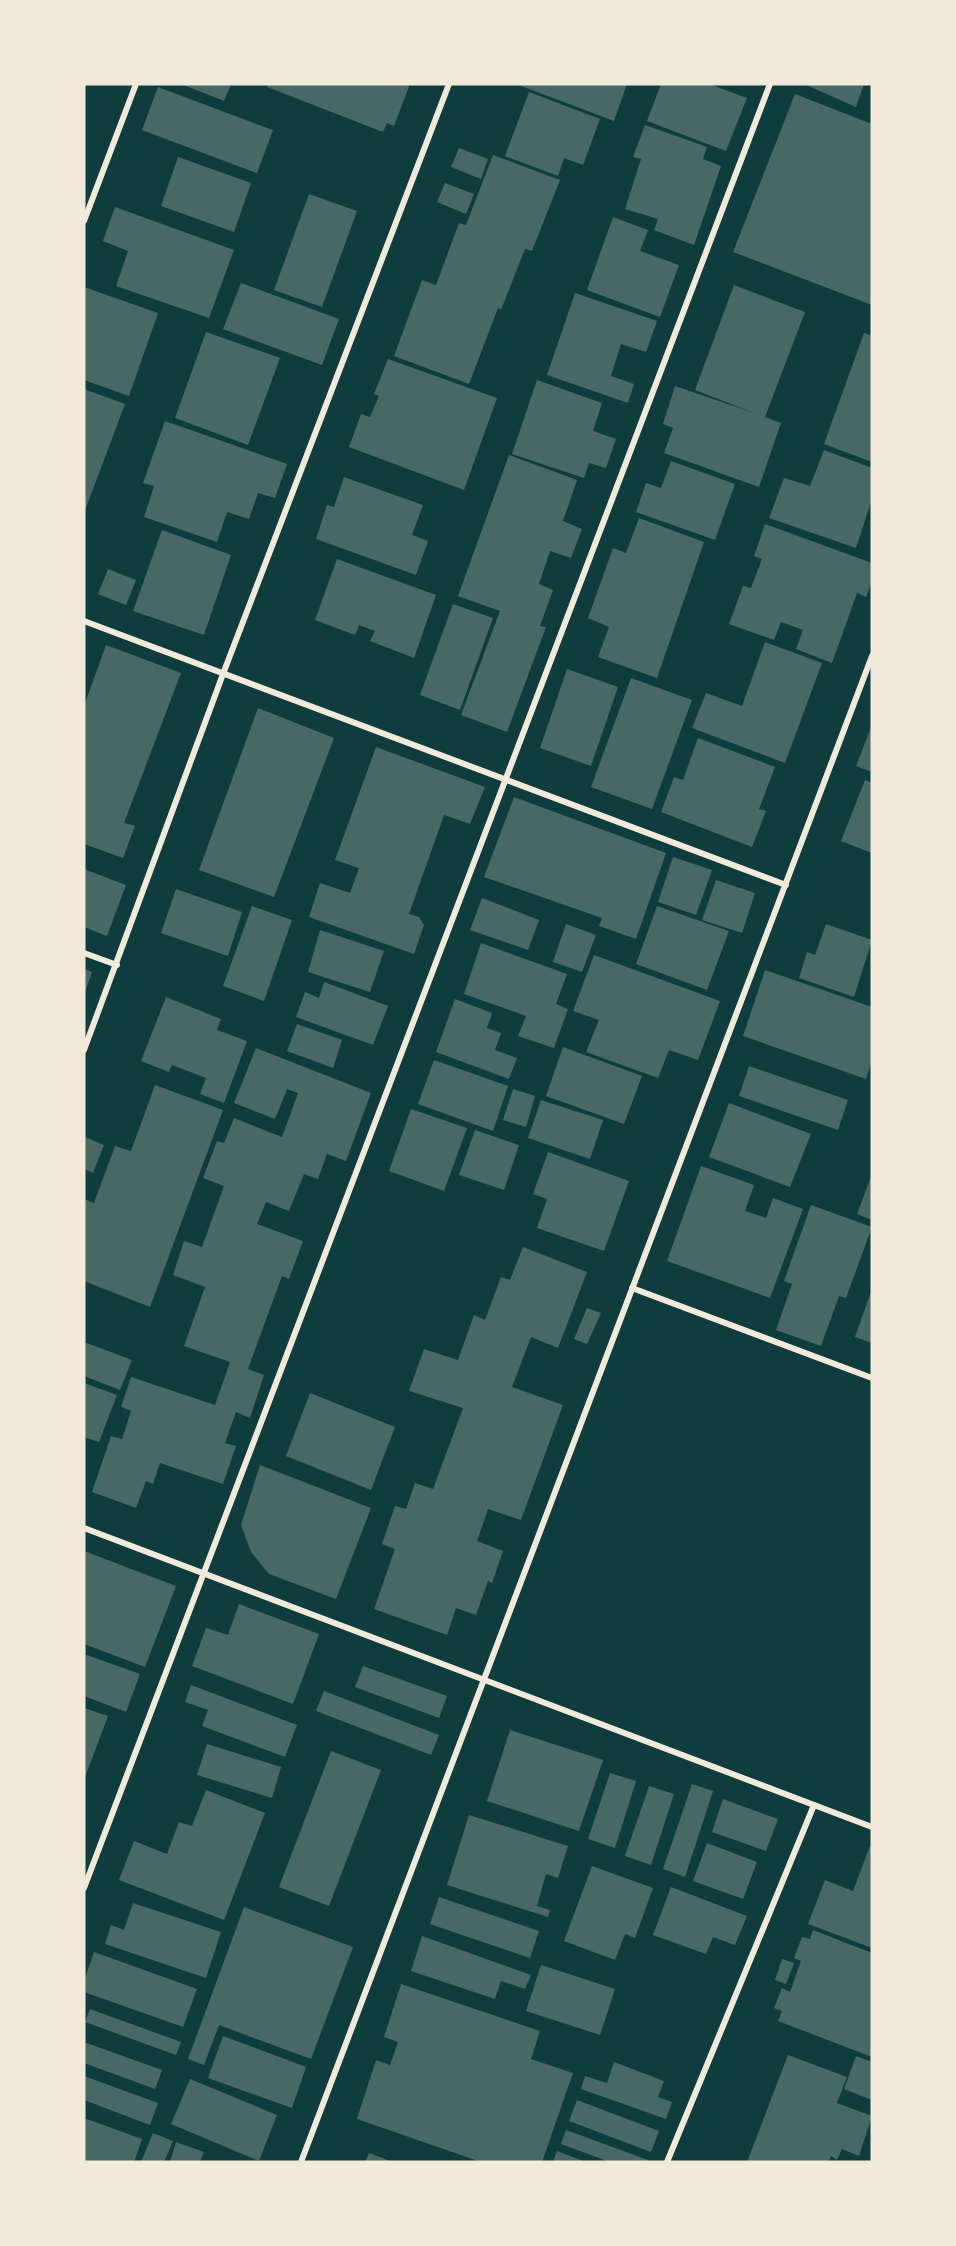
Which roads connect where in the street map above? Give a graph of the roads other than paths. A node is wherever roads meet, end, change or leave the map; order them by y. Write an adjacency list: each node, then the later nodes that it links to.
1 (136, 84): 4 (street)
2 (449, 84): 7 (street)
3 (770, 84): 8 (street)
4 (84, 221)
5 (84, 621): 7 (street)
6 (872, 656): 9 (street)
7 (223, 674): 8 (street); 11 (street)
8 (506, 779): 9 (street); 16 (street)
9 (786, 885): 13 (street)
10 (84, 953): 11 (street)
11 (117, 966): 12 (street)
12 (84, 1050)
13 (632, 1288): 14 (street); 17 (street)
14 (872, 1378)
15 (84, 1528): 16 (street)
16 (202, 1573): 17 (street); 20 (street)
17 (483, 1682): 18 (street); 21 (street)
18 (814, 1805): 19 (street); 22 (street)
19 (872, 1827)
20 (84, 1888)
21 (301, 2162)
22 (667, 2162)

